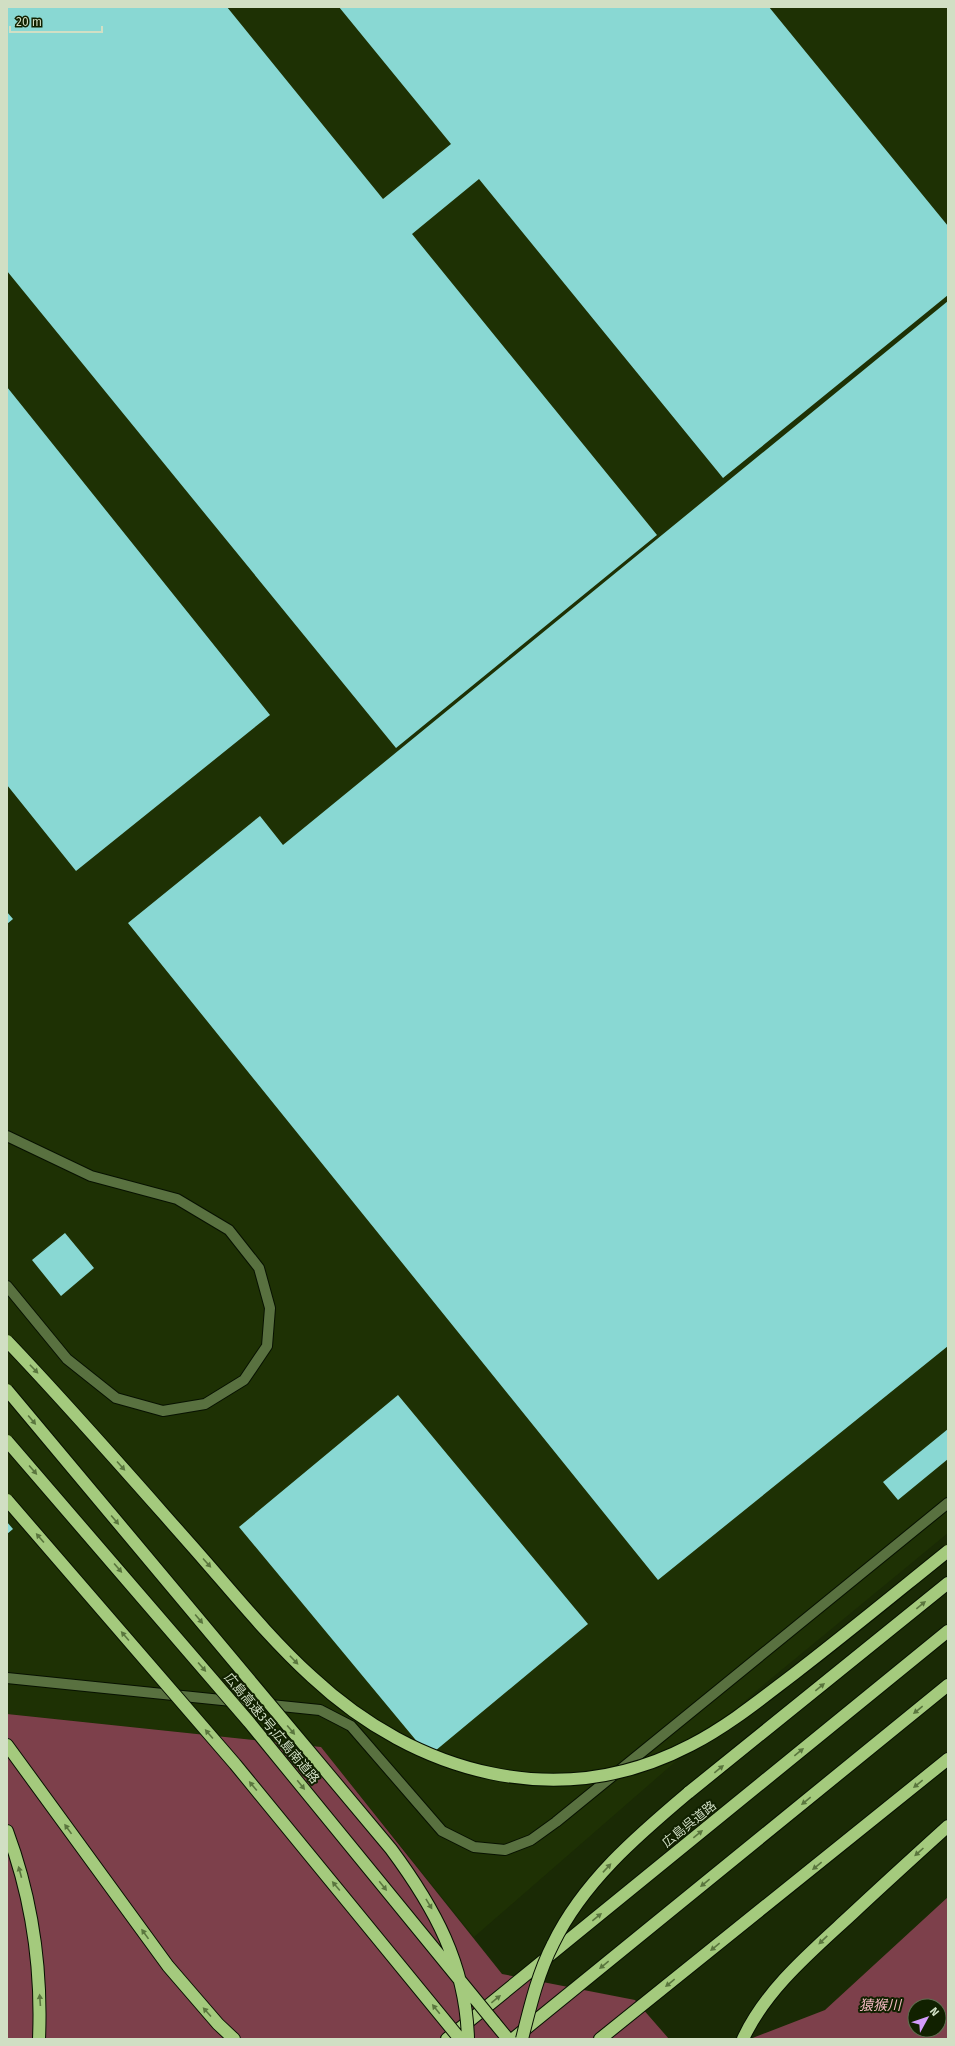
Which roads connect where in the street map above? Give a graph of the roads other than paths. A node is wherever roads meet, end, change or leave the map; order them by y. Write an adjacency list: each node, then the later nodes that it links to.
1 (7, 1136): 2 (lane)
2 (7, 1286)
3 (7, 1341): 8 (highway, one-way to 8, bridge)
4 (7, 1390): 21 (highway, one-way to 21, bridge)
5 (7, 1441): 22 (highway, 広島高速3号;広島南道路, one-way to 22, bridge)
6 (7, 1500): 20 (highway, one-way to 6, bridge)
7 (948, 1504): 11 (lane)
8 (948, 1551)
9 (948, 1583): 24 (highway, one-way to 9, bridge)
10 (948, 1631): 19 (highway, 広島呉道路, one-way to 10, bridge)
11 (7, 1678)
12 (948, 1685): 23 (highway, one-way to 23, bridge)
13 (7, 1745): 18 (highway, one-way to 13)
14 (948, 1760): 25 (highway, one-way to 25)
15 (948, 1826): 26 (highway, one-way to 26)
16 (7, 1831): 17 (highway, one-way to 16)
17 (39, 2039)
18 (234, 2039)
19 (447, 2039)
20 (460, 2039)
21 (468, 2039)
22 (508, 2039)
23 (513, 2039)
24 (522, 2039)
25 (600, 2039)
26 (743, 2039)

